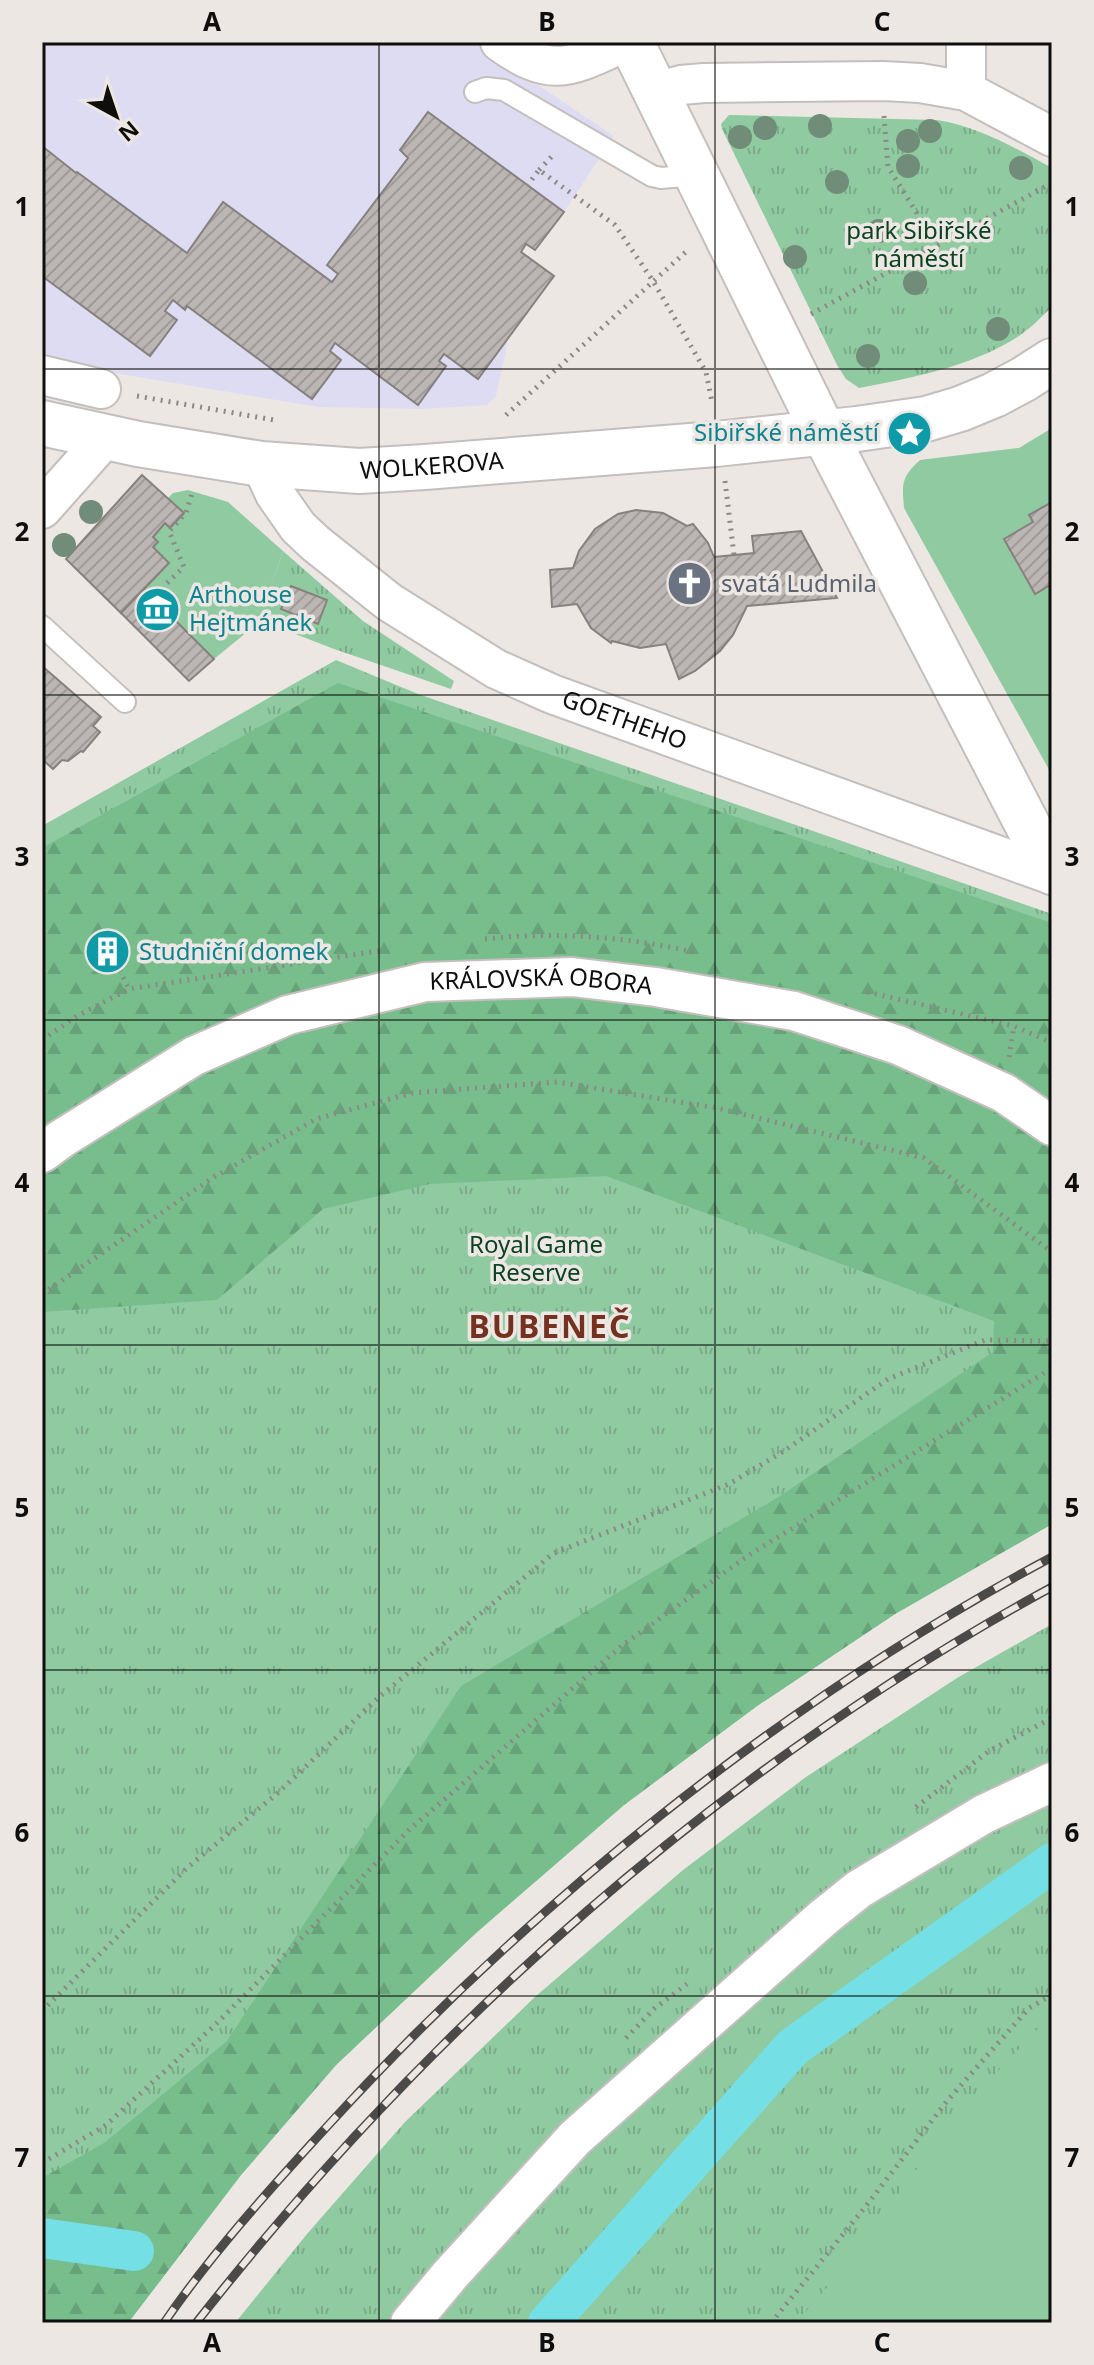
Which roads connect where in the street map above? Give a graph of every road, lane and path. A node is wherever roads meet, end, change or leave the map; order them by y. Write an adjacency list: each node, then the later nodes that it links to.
1 (500, 42): 2 (street)
2 (628, 42): 7 (street)
3 (966, 42): 5 (street)
4 (883, 81): 5 (street); 7 (street); 13 (path)
5 (966, 91): 8 (street)
6 (475, 92): 9 (lane)
7 (655, 92): 9 (street)
8 (1052, 137)
9 (696, 175): 23 (street)
10 (1052, 183): 13 (path)
11 (527, 186): 14 (path)
12 (694, 244): 14 (path)
13 (937, 245): 15 (path)
14 (653, 281): 19 (path); 20 (path)
15 (806, 317)
16 (1052, 361): 23 (street)
17 (42, 375): 18 (street)
18 (101, 389): 21 (path)
19 (712, 402)
20 (506, 415)
21 (274, 420)
22 (42, 423): 24 (street, WOLKEROVA)
23 (824, 433): 25 (street, WOLKEROVA); 33 (street)
24 (106, 437): 25 (street, WOLKEROVA); 28 (street)
25 (261, 464): 33 (street, GOETHEHO)
26 (724, 474): 29 (path)
27 (195, 483): 30 (path)
28 (42, 509)
29 (734, 555)
30 (161, 606)
31 (42, 626): 32 (lane)
32 (125, 702)
33 (1052, 874)
34 (116, 963): 35 (path)
35 (129, 989)
36 (1014, 1026): 37 (path)
37 (1052, 1043)
38 (1052, 1126): 39 (street, KRÁLOVSKÁ OBORA)
39 (42, 1153)
40 (1052, 1252): 41 (path)
41 (42, 1294)
42 (1052, 1341): 46 (path)
43 (1052, 1368): 47 (path)
44 (1052, 1782): 48 (street)
45 (1052, 1995): 49 (path)
46 (42, 2011)
47 (42, 2163)
48 (410, 2323)
49 (771, 2323)

